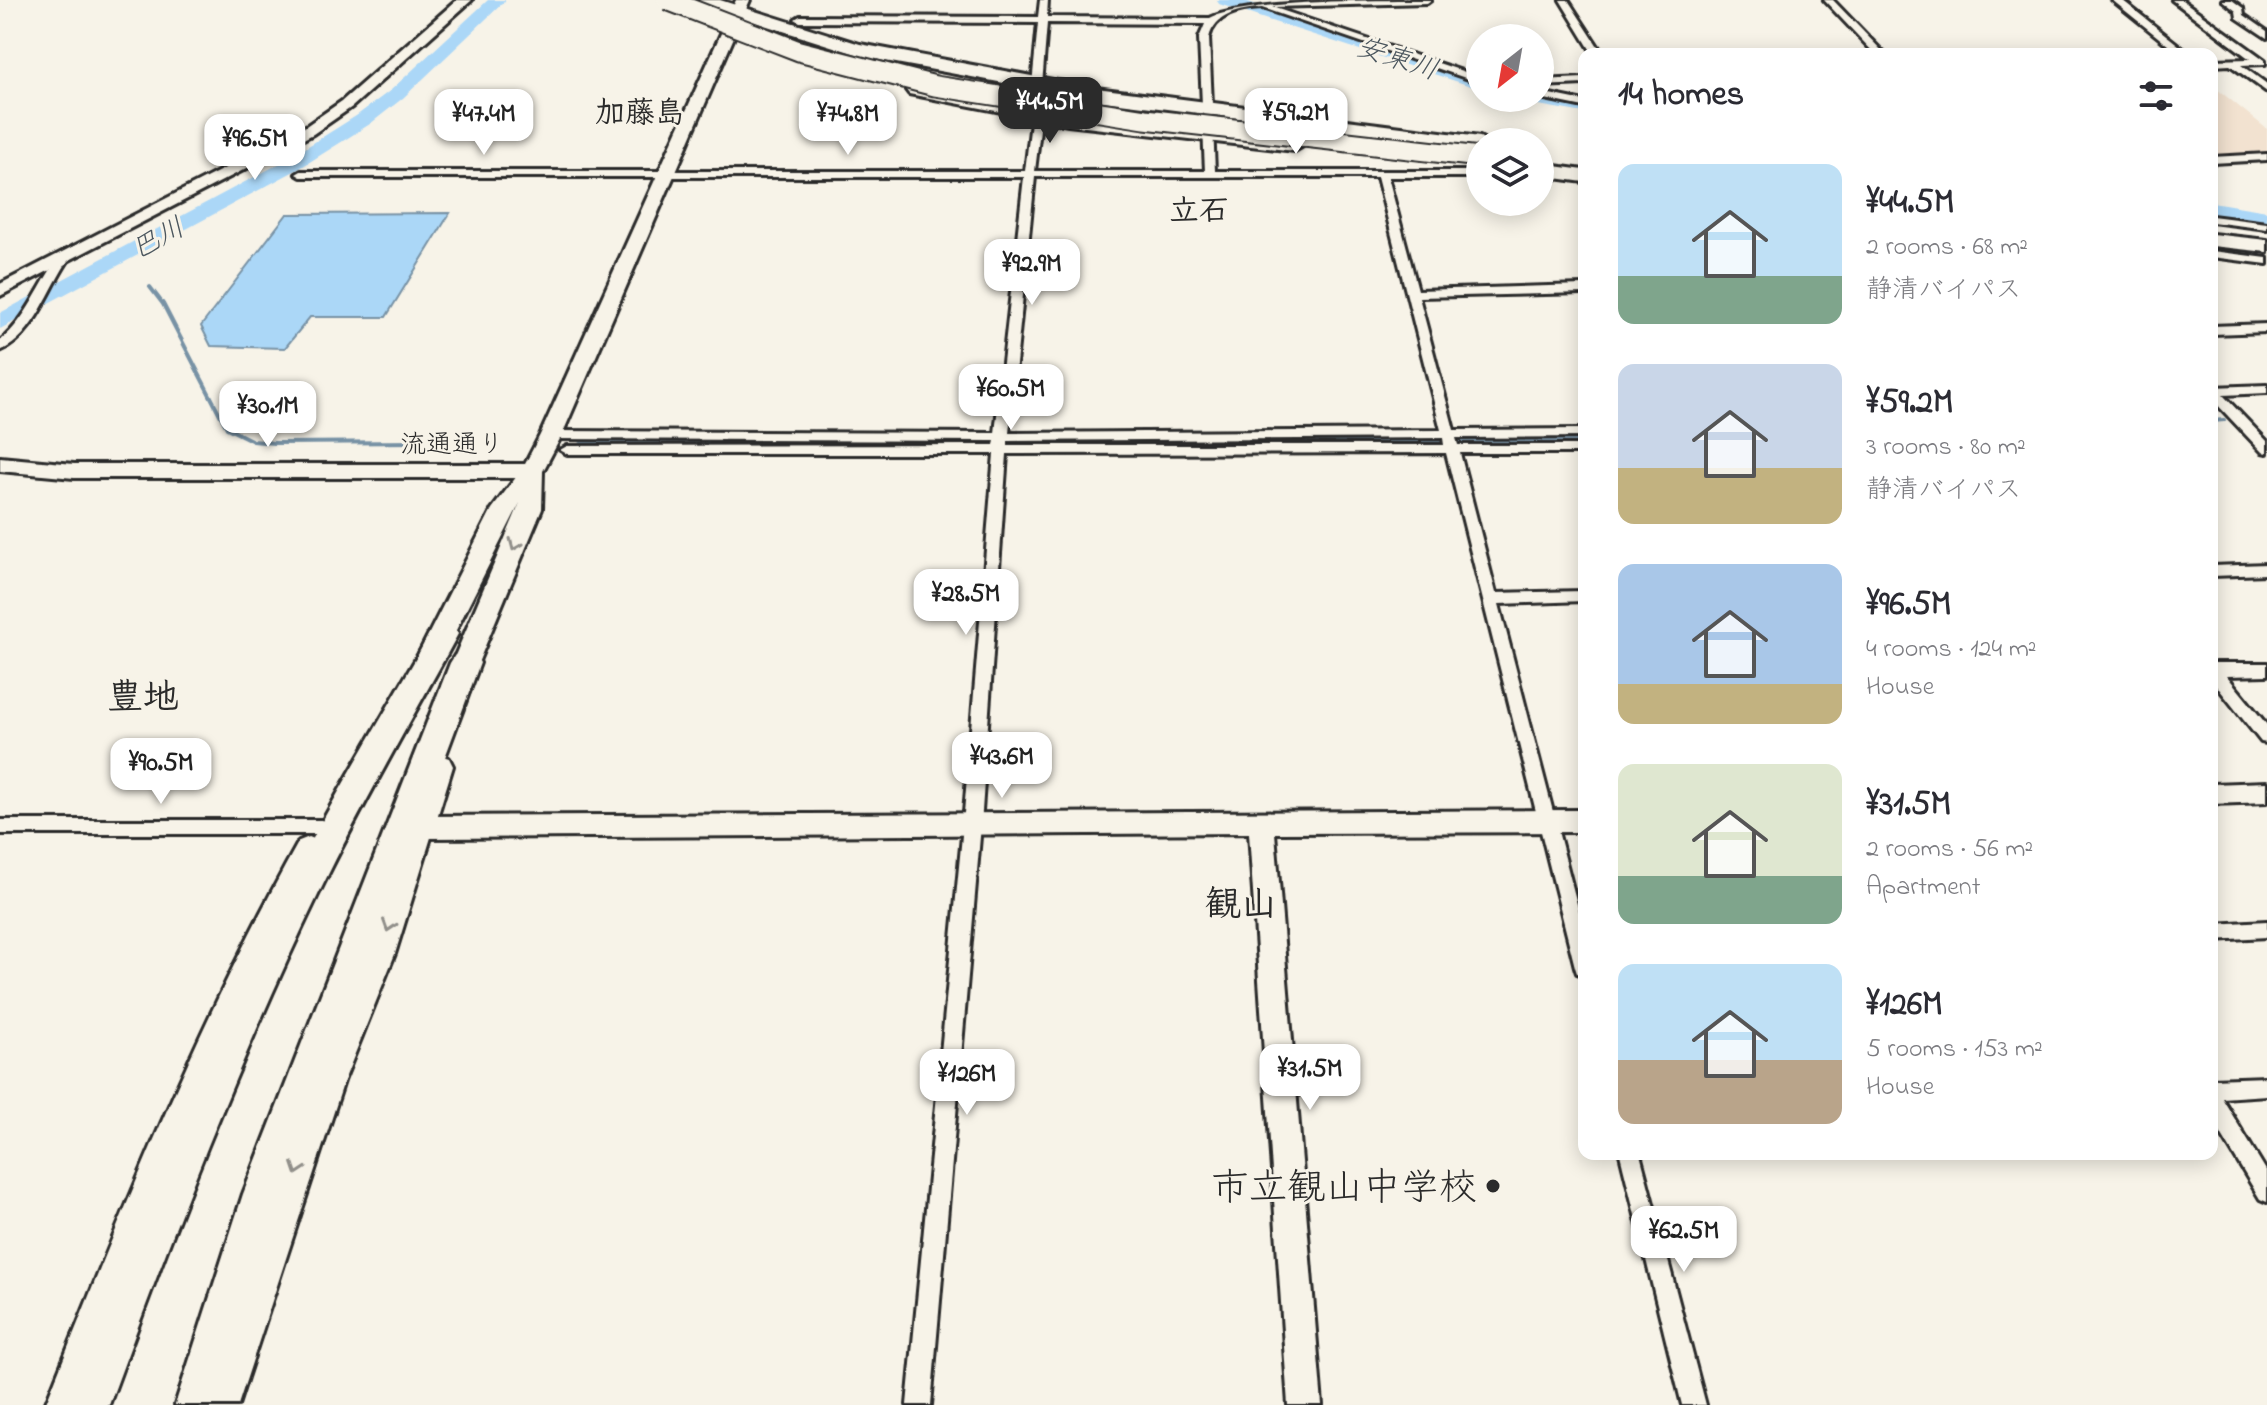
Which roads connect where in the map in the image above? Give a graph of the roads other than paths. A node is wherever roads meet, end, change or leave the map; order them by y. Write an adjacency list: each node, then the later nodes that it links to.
1 (659, 0): 14 (highway)
2 (667, 0): 40 (highway, bridge)
3 (687, 0): 39 (highway)
4 (703, 0): 14 (highway)
5 (1044, 0): 16 (street)
6 (1427, 0): 13 (street)
7 (1564, 0): 20 (street)
8 (1828, 0): 21 (street)
9 (2116, 0): 22 (street)
10 (2176, 0): 25 (street)
11 (2226, 0): 18 (street)
12 (462, 1): 62 (street)
13 (1257, 5): 17 (street); 27 (street)
14 (737, 14): 19 (highway); 23 (highway); 51 (main road, 流通通り)
15 (800, 19): 16 (street)
16 (1042, 20): 17 (street); 30 (street)
17 (1210, 21): 34 (street)
18 (2267, 35)
19 (851, 48): 30 (highway); 37 (highway)
20 (1594, 48)
21 (1874, 48)
22 (2177, 48)
23 (823, 59): 35 (highway); 40 (highway, bridge)
24 (2231, 62): 25 (street); 26 (street); 31 (street)
25 (2263, 62)
26 (2218, 63)
27 (1466, 75)
28 (1578, 81): 29 (street)
29 (1554, 82)
30 (1037, 85): 34 (highway)
31 (2267, 89)
32 (1554, 98): 33 (street)
33 (1578, 103)
34 (1208, 108): 36 (street); 38 (highway)
35 (1037, 113): 36 (highway); 52 (street)
36 (1210, 136): 44 (highway); 53 (street)
37 (1466, 144)
38 (1466, 144)
39 (1466, 145)
40 (1432, 152): 42 (highway, bridge)
41 (2267, 157): 46 (street)
42 (1466, 158)
43 (1577, 158): 45 (highway)
44 (1466, 159)
45 (1554, 159)
46 (2218, 160)
47 (1554, 162): 49 (highway)
48 (1554, 164): 56 (highway)
49 (1578, 168)
50 (301, 174): 51 (street)
51 (666, 174): 52 (street); 74 (main road, 流通通り)
52 (1030, 174): 53 (street); 76 (street)
53 (1210, 174): 54 (street)
54 (1382, 174): 55 (street); 66 (street)
55 (1466, 174)
56 (1578, 174)
57 (2218, 227): 58 (highway)
58 (2267, 233)
59 (2218, 244): 60 (highway)
60 (2267, 249)
61 (2218, 255): 63 (street)
62 (64, 258): 65 (street); 69 (street)
63 (2267, 261)
64 (1578, 289): 66 (street)
65 (0, 291)
66 (1414, 294): 75 (street)
67 (2267, 328): 68 (street)
68 (2218, 330)
69 (0, 347)
70 (2267, 389): 71 (street)
71 (2218, 391)
72 (2218, 397): 78 (street)
73 (1578, 433): 75 (street)
74 (551, 435): 76 (street); 82 (main road, 流通通り)
75 (1449, 435): 76 (street); 80 (street)
76 (1000, 444): 79 (street); 80 (street); 98 (street)
77 (1578, 449): 80 (street)
78 (2267, 449)
79 (567, 450)
80 (1453, 451): 86 (street)
81 (0, 464): 82 (street, 流通通り)
82 (532, 471): 87 (main road); 94 (main road, one-way to 94)
83 (2267, 569): 84 (street)
84 (2218, 571)
85 (1578, 596): 86 (street)
86 (1490, 599): 96 (street)
87 (444, 634): 100 (main road); 110 (highway)
88 (2267, 669): 89 (street)
89 (2218, 670)
90 (2218, 676): 91 (street)
91 (2267, 737)
92 (2267, 792): 93 (street)
93 (2218, 794)
94 (418, 810): 98 (street); 111 (highway); 112 (main road, one-way to 112)
95 (1578, 821): 96 (street)
96 (1547, 822): 97 (street); 103 (street)
97 (1261, 824): 98 (street); 114 (street)
98 (972, 825): 113 (street)
99 (0, 827): 100 (street)
100 (321, 827): 109 (main road)
101 (2267, 929): 102 (street)
102 (2218, 932)
103 (1578, 943)
104 (2267, 1086): 105 (street)
105 (2218, 1089)
106 (2218, 1110): 108 (street)
107 (1632, 1160): 115 (street)
108 (2267, 1192)
109 (64, 1405)
110 (87, 1405)
111 (197, 1405)
112 (219, 1405)
113 (919, 1405)
114 (1305, 1405)
115 (1694, 1405)

